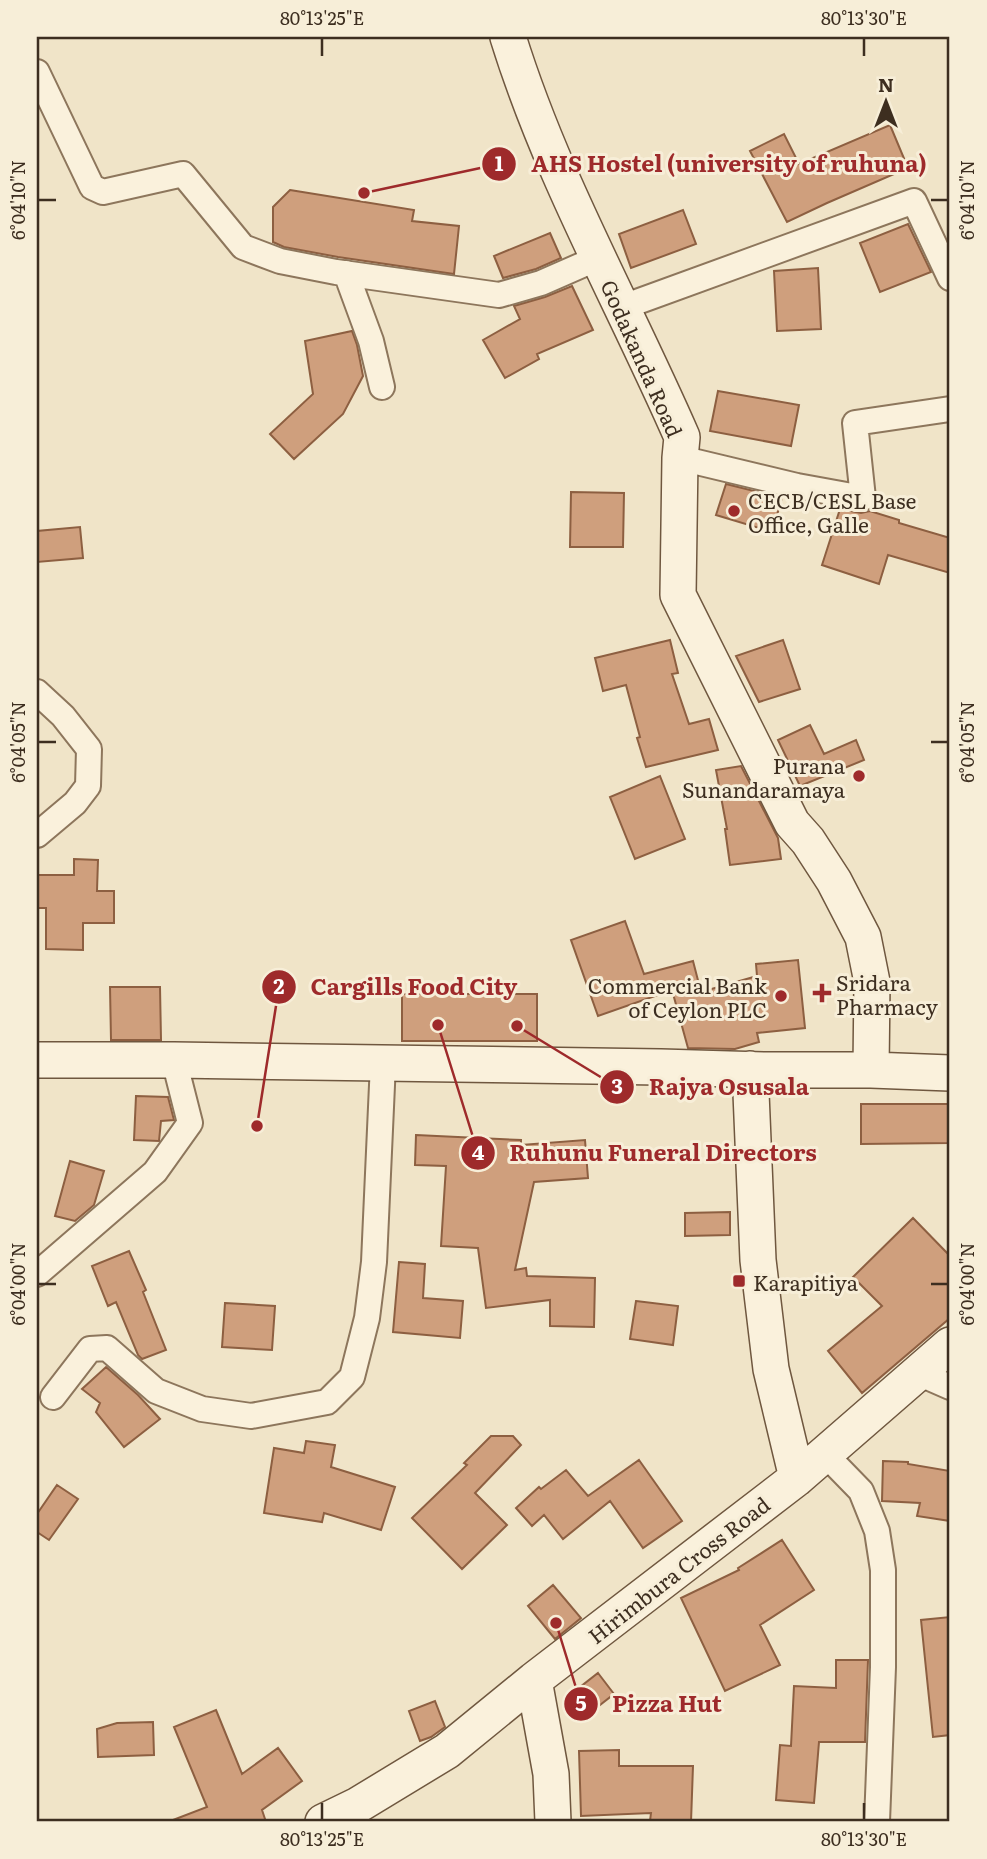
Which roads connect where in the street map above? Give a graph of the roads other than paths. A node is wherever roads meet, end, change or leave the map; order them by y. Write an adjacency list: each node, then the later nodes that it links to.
1 (508, 37): 3 (main road, Godakanda Road)
2 (37, 72): 4 (street)
3 (598, 258): 4 (street); 6 (main road, Godakanda Road)
4 (346, 273): 7 (street)
5 (950, 278): 6 (street)
6 (623, 307): 9 (main road, Godakanda Road)
7 (382, 387)
8 (950, 409): 9 (street)
9 (680, 458): 16 (main road, Godakanda Road)
10 (37, 692): 11 (street)
11 (37, 835)
12 (37, 1060): 13 (main road)
13 (174, 1060): 14 (main road); 18 (street)
14 (383, 1063): 15 (main road); 22 (street)
15 (750, 1069): 16 (main road); 24 (main road)
16 (871, 1070): 17 (main road)
17 (950, 1073)
18 (37, 1274)
19 (950, 1345): 20 (main road, Hirimbura Cross Road)
20 (918, 1374): 21 (street); 23 (main road, Hirimbura Cross Road)
21 (950, 1387)
22 (52, 1396)
23 (825, 1454): 24 (main road, Hirimbura Cross Road); 28 (street)
24 (797, 1478): 25 (main road, Hirimbura Cross Road)
25 (534, 1681): 26 (main road, Hirimbura Cross Road); 27 (main road)
26 (323, 1822)
27 (553, 1822)
28 (877, 1822)

